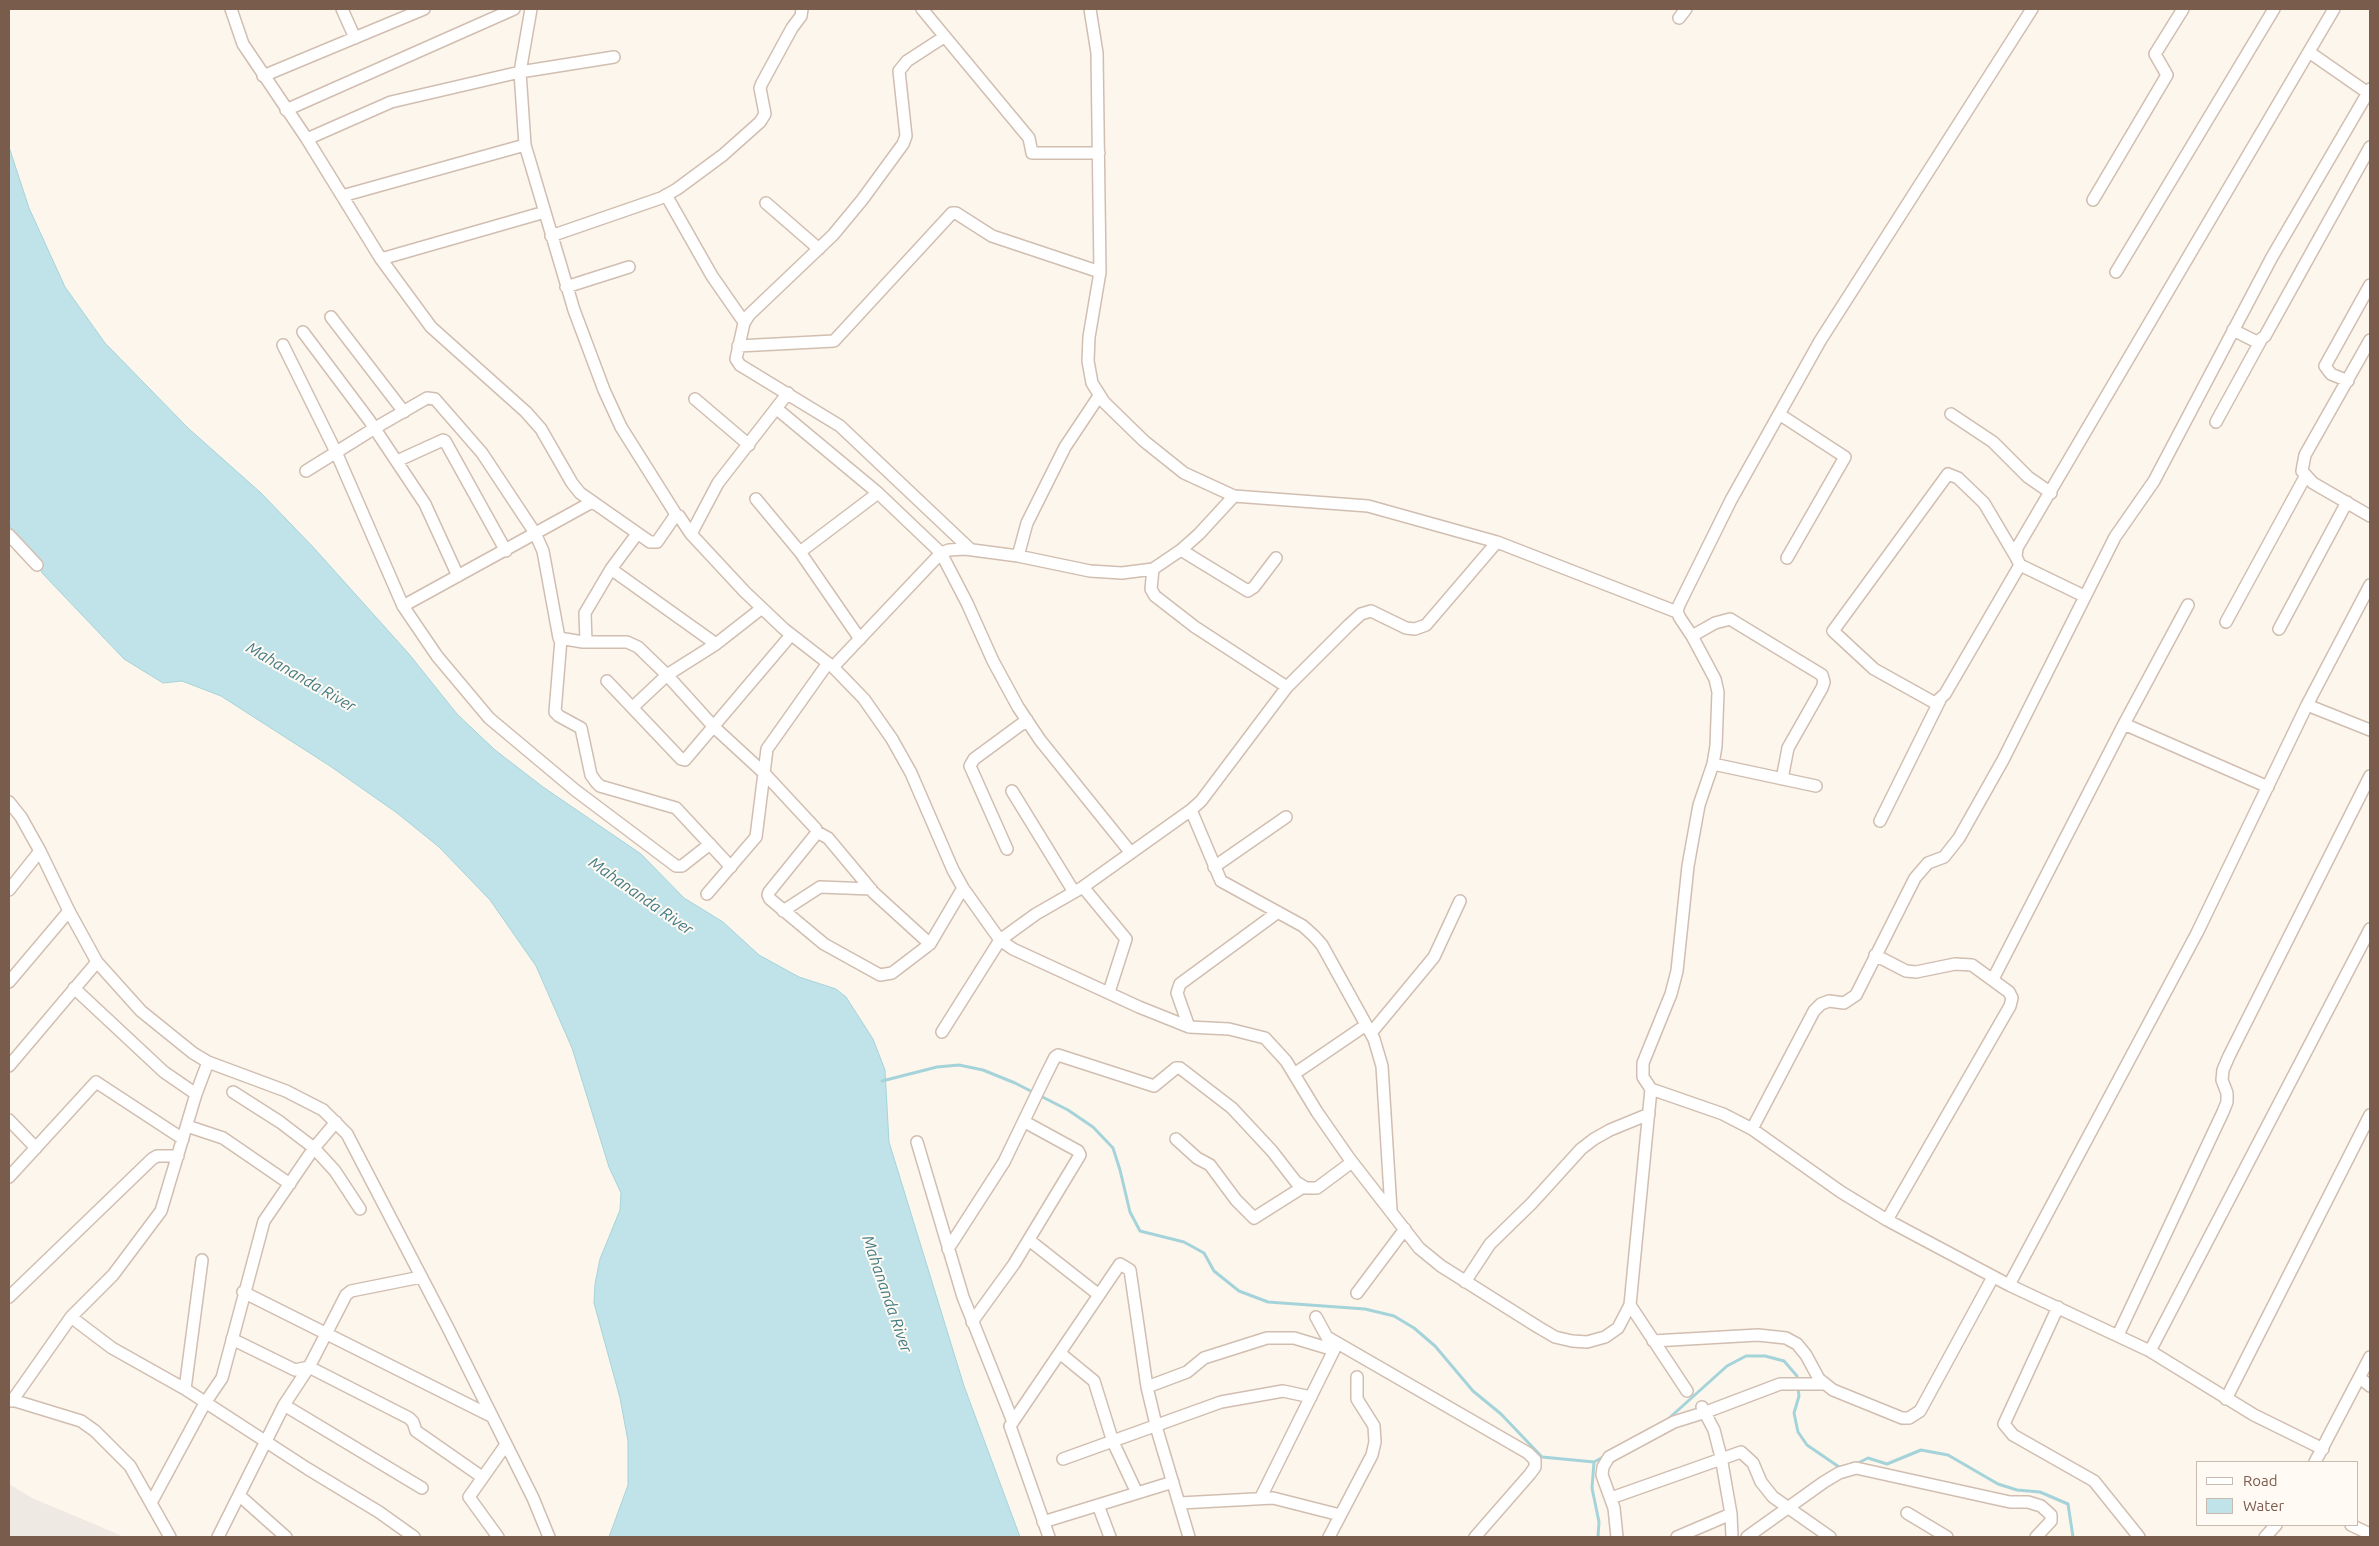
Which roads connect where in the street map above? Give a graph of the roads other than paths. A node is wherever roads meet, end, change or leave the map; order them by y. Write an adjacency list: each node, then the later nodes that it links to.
1 (231, 9): 18 (street)
2 (342, 9): 14 (street)
3 (424, 9): 14 (street)
4 (514, 9): 20 (street)
5 (531, 9): 17 (street)
6 (802, 9): 25 (street)
7 (922, 9): 13 (street)
8 (1090, 9): 24 (street)
9 (2032, 9): 52 (street)
10 (2183, 9): 27 (street)
11 (2274, 9): 35 (street)
12 (2334, 9): 15 (street)
13 (944, 37): 24 (street); 31 (street)
14 (355, 38): 18 (street)
15 (2309, 52): 19 (street); 62 (street)
16 (614, 57): 17 (street)
17 (520, 72): 21 (street); 22 (street)
18 (263, 76): 20 (street)
19 (2369, 91): 40 (street)
20 (286, 110): 21 (street)
21 (307, 139): 26 (street)
22 (525, 145): 26 (street); 29 (street)
23 (2370, 147): 42 (street)
24 (1099, 153): 34 (street)
25 (666, 195): 30 (street); 39 (street)
26 (342, 196): 32 (street)
27 (2093, 200)
28 (766, 203): 31 (street)
29 (545, 212): 30 (street); 32 (street)
30 (551, 236): 37 (street)
31 (818, 249): 39 (street)
32 (381, 258): 65 (street)
33 (629, 267): 37 (street)
34 (1100, 272): 45 (street); 48 (street)
35 (2116, 272)
36 (2370, 285): 46 (street)
37 (566, 287): 67 (street)
38 (331, 317): 51 (street)
39 (744, 322): 45 (street)
40 (2233, 330): 42 (street); 88 (street)
41 (303, 332): 55 (street)
42 (2261, 340): 54 (street)
43 (2370, 340): 46 (street)
44 (283, 345): 57 (street)
45 (738, 346): 47 (street)
46 (2348, 381): 60 (street)
47 (788, 393): 50 (street); 74 (street)
48 (1099, 396): 63 (street); 79 (street)
49 (695, 399): 56 (street)
50 (777, 409): 56 (street); 61 (street)
51 (404, 412): 55 (street); 69 (street)
52 (1779, 414): 81 (street); 92 (street)
53 (1951, 414): 62 (street)
54 (2216, 422)
55 (374, 428): 57 (street); 58 (street)
56 (749, 444): 71 (street)
57 (336, 452): 59 (street); 90 (street)
58 (398, 461): 76 (street); 86 (street)
59 (306, 471)
60 (2305, 477): 66 (street); 93 (street)
61 (878, 493): 77 (street); 78 (street)
62 (2051, 493): 82 (street)
63 (1234, 496): 73 (street); 75 (street)
64 (756, 499): 77 (street)
65 (592, 502): 69 (street); 70 (street)
66 (2347, 502): 68 (street); 94 (street)
67 (677, 516): 70 (street); 71 (street)
68 (2370, 516)
69 (535, 533): 76 (street); 97 (street)
70 (637, 534): 84 (street)
71 (691, 534): 91 (street)
72 (9, 535): 83 (street)
73 (1496, 542): 92 (street); 104 (street)
74 (970, 550): 78 (street); 79 (street)
75 (1181, 550): 80 (street); 85 (street)
76 (506, 551): 86 (street)
77 (800, 552): 98 (street)
78 (941, 553): 98 (street); 108 (street)
79 (1018, 556): 85 (street)
80 (1276, 558)
81 (1787, 558)
82 (2018, 561): 88 (street); 105 (street); 105 (street)
83 (37, 565)
84 (611, 569): 99 (street); 100 (street)
85 (1154, 569): 104 (street)
86 (458, 576): 90 (street)
87 (2370, 585): 106 (street)
88 (2084, 596): 142 (street)
89 (2188, 605): 109 (street)
90 (403, 606): 124 (street)
91 (762, 608): 95 (street); 100 (street)
92 (1677, 612): 96 (street)
93 (2226, 622)
94 (2279, 629)
95 (791, 635): 101 (street); 110 (street)
96 (1692, 636): 112 (street); 115 (street)
97 (561, 639): 99 (street); 124 (street)
98 (860, 639): 101 (street)
99 (586, 642): 102 (street)
100 (716, 644): 102 (street)
101 (830, 665): 113 (street); 130 (street)
102 (667, 675): 107 (street); 110 (street)
103 (607, 681): 107 (street)
104 (1286, 687): 120 (street)
105 (1940, 700): 122 (street)
106 (2307, 704): 111 (street); 117 (street)
107 (633, 707): 110 (street)
108 (1027, 720): 125 (street); 127 (street)
109 (2124, 724): 117 (street); 144 (street)
110 (714, 727): 113 (street)
111 (2370, 730)
112 (1713, 764): 115 (street); 154 (street)
113 (764, 772): 123 (street); 128 (street)
114 (2370, 776): 195 (street)
115 (1782, 779): 116 (street)
116 (1816, 786)
117 (2268, 787): 184 (street)
118 (1012, 791): 132 (street)
119 (11, 809): 126 (street)
120 (1191, 810): 127 (street); 129 (street)
121 (1286, 817): 129 (street)
122 (1880, 821)
123 (817, 832): 131 (street); 136 (street)
124 (710, 844): 128 (street)
125 (1007, 849)
126 (40, 851): 133 (street); 137 (street)
127 (1130, 853): 132 (street)
128 (731, 867): 134 (street)
129 (1214, 867): 138 (street)
130 (963, 888): 140 (street); 141 (street)
131 (871, 889): 136 (street); 141 (street)
132 (1079, 889): 140 (street); 147 (street)
133 (9, 890)
134 (707, 894)
135 (1460, 901): 149 (street)
136 (783, 910): 141 (street)
137 (69, 912): 143 (street); 145 (street)
138 (1278, 912): 148 (street); 149 (street)
139 (2370, 929): 200 (street)
140 (1000, 940): 147 (street); 150 (street)
141 (930, 944)
142 (1876, 955): 144 (street); 163 (street)
143 (98, 962): 146 (street); 151 (street)
144 (1993, 979): 176 (street)
145 (9, 982)
146 (74, 988): 152 (street); 156 (street)
147 (1109, 992): 148 (street)
148 (1189, 1027): 153 (street)
149 (1369, 1029): 153 (street); 175 (street)
150 (942, 1032)
151 (208, 1062): 156 (street); 160 (street)
152 (9, 1066)
153 (1294, 1074): 170 (street)
154 (1651, 1089): 157 (street); 163 (street)
155 (233, 1092): 168 (street)
156 (196, 1094): 162 (street)
157 (1649, 1114): 183 (street); 189 (street)
158 (2370, 1115): 212 (street)
159 (9, 1120): 167 (street)
160 (336, 1122): 168 (street); 182 (street)
161 (1025, 1122): 173 (street); 178 (street); 179 (street)
162 (187, 1126): 164 (street); 172 (street)
163 (1752, 1129): 176 (street)
164 (183, 1139): 167 (street); 169 (street)
165 (1176, 1139): 173 (street)
166 (917, 1142): 179 (street)
167 (36, 1148): 171 (street)
168 (314, 1148): 172 (street); 174 (street)
169 (178, 1156): 188 (street); 191 (street)
170 (1352, 1162): 173 (street); 175 (street)
171 (9, 1177)
172 (290, 1184): 185 (street)
173 (1303, 1187)
174 (360, 1209)
175 (1391, 1210): 177 (street)
176 (1887, 1220): 181 (street)
177 (1405, 1229): 183 (street); 186 (street)
178 (1029, 1240): 187 (street); 193 (street)
179 (948, 1249): 193 (street)
180 (202, 1260): 209 (street)
181 (1993, 1276): 184 (street); 206 (street)
182 (422, 1277): 194 (street); 217 (street)
183 (1465, 1282): 189 (street)
184 (2009, 1285): 190 (street)
185 (243, 1292): 194 (street); 197 (street)
186 (1357, 1293)
187 (1099, 1295): 201 (street); 208 (street)
188 (9, 1297)
189 (1630, 1305): 198 (street)
190 (2058, 1307): 195 (street); 263 (street)
191 (71, 1317): 209 (street); 213 (street)
192 (1316, 1317): 196 (street)
193 (972, 1322): 218 (street)
194 (326, 1334): 203 (street); 217 (street)
195 (2118, 1335): 200 (street)
196 (1327, 1336): 199 (street); 255 (street)
197 (232, 1339): 203 (street); 214 (street)
198 (1653, 1341): 206 (street); 210 (street)
199 (1334, 1350): 208 (street); 211 (street)
200 (2150, 1351): 212 (street)
201 (1061, 1354): 218 (street); 221 (street)
202 (2370, 1357): 205 (street)
203 (309, 1367): 215 (street); 227 (street)
204 (1357, 1377): 240 (street)
205 (2360, 1378): 207 (street); 223 (street)
206 (1824, 1384): 216 (street)
207 (2370, 1386)
208 (1147, 1387): 219 (street)
209 (185, 1389): 214 (street)
210 (1687, 1391)
211 (1312, 1396): 219 (street); 232 (street)
212 (2226, 1399): 223 (street)
213 (10, 1400): 234 (street)
214 (205, 1403): 220 (street); 234 (street)
215 (284, 1405): 220 (street); 229 (street)
216 (1704, 1410): 224 (street); 233 (street)
217 (490, 1416): 222 (street)
218 (1013, 1422): 241 (street)
219 (1156, 1426): 221 (street); 228 (street)
220 (267, 1442): 231 (street); 248 (street)
221 (1113, 1442): 225 (street); 230 (street)
222 (505, 1446): 227 (street); 250 (street)
223 (2323, 1449): 226 (street)
224 (1721, 1458): 233 (street); 237 (street); 239 (street)
225 (1063, 1459)
226 (2316, 1461)
227 (482, 1477): 249 (street)
228 (1173, 1482): 230 (street); 235 (street)
229 (422, 1488)
230 (1137, 1493): 236 (street)
231 (240, 1496): 246 (street); 247 (street)
232 (1261, 1497): 235 (street); 240 (street)
233 (1610, 1498): 256 (street)
234 (151, 1502): 245 (street)
235 (1180, 1502): 253 (street)
236 (1098, 1505): 241 (street); 252 (street)
237 (1788, 1508): 259 (street); 260 (street); 262 (street)
238 (1907, 1513): 261 (street)
239 (1731, 1514): 257 (street); 258 (street)
240 (1340, 1516): 254 (street)
241 (1043, 1522): 251 (street)
242 (2275, 1526): 264 (street)
243 (2353, 1526): 244 (street)
244 (2370, 1534)
245 (170, 1537)
246 (218, 1537)
247 (286, 1537)
248 (414, 1537)
249 (498, 1537)
250 (549, 1537)
251 (1049, 1537)
252 (1110, 1537)
253 (1189, 1537)
254 (1329, 1537)
255 (1475, 1537)
256 (1617, 1537)
257 (1677, 1537)
258 (1732, 1537)
259 (1747, 1537)
260 (1830, 1537)
261 (1947, 1537)
262 (2036, 1537)
263 (2139, 1537)
264 (2265, 1537)

